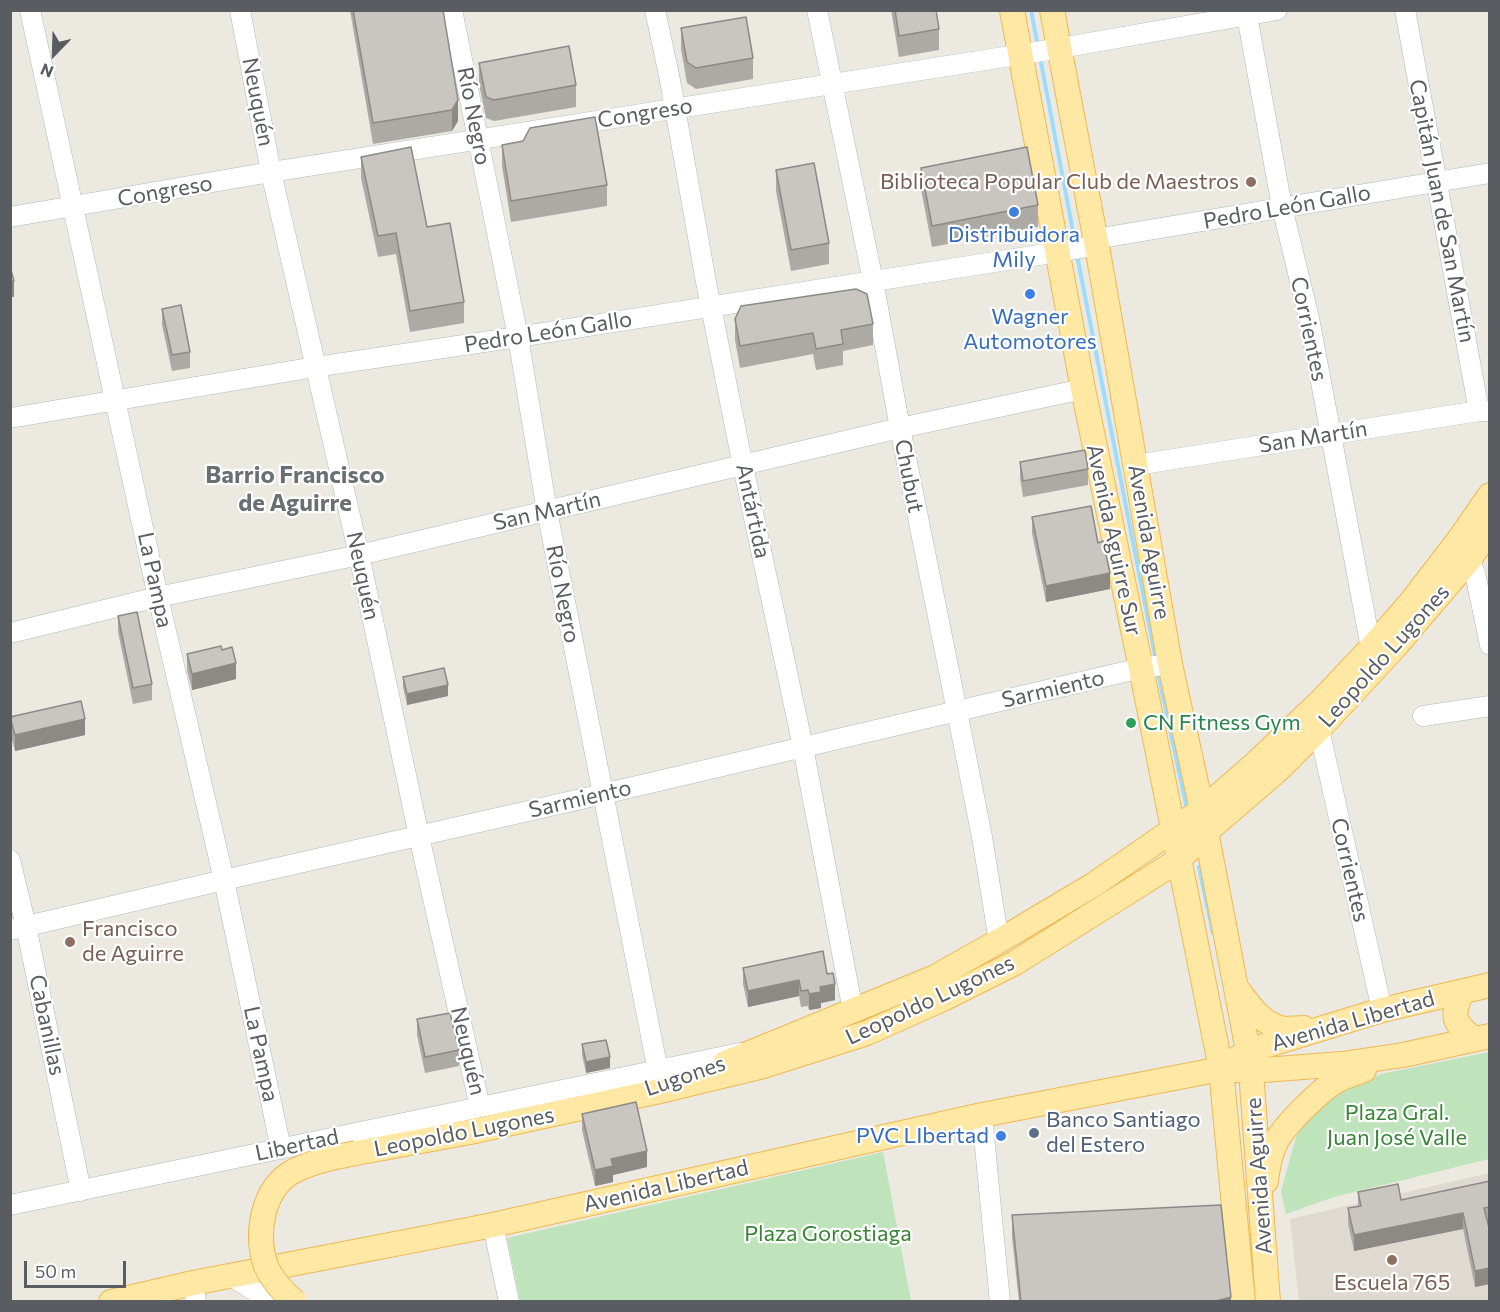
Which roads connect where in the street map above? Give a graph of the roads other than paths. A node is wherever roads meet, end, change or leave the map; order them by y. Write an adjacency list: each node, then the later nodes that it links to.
1 (30, 10): 19 (street, La Pampa)
2 (240, 10): 15 (street, Neuquén)
3 (452, 10): 14 (street, Río Negro)
4 (656, 10): 13 (street, Antártida)
5 (817, 10): 12 (street, Chubut)
6 (1012, 10): 11 (main road, Avenida Aguirre Sur)
7 (1052, 10): 11 (main road, Avenida Aguirre Sur)
8 (1276, 10): 10 (street, Congreso)
9 (1405, 10): 18 (street, Capitán Juan de San Martín)
10 (1246, 13): 11 (street, Congreso); 20 (street, Corrientes)
11 (1040, 51): 12 (street, Congreso); 22 (main road, Avenida Aguirre Sur); 23 (main road, Avenida Aguirre Sur)
12 (832, 83): 13 (street, Congreso); 24 (street, Chubut)
13 (675, 108): 14 (street, Congreso); 25 (street, Antártida)
14 (478, 140): 15 (street, Congreso); 26 (street, Río Negro)
15 (271, 172): 19 (street, Congreso); 27 (street, Neuquén)
16 (1490, 173): 18 (street, Pedro León Gallo)
17 (1490, 186): 18 (street, Pedro León Gallo)
18 (1437, 188): 20 (street, Pedro León Gallo); 30 (street, Capitán Juan de San Martín)
19 (72, 207): 21 (street, Congreso); 29 (street, La Pampa)
20 (1283, 214): 22 (street, Pedro León Gallo); 33 (street, Corrientes)
21 (10, 217)
22 (1093, 246): 23 (street, Pedro León Gallo); 34 (main road, Avenida Aguirre)
23 (1061, 252): 24 (street, Pedro León Gallo); 28 (main road, Avenida Aguirre Sur)
24 (873, 281): 25 (street, Pedro León Gallo); 32 (street, Chubut)
25 (711, 306): 26 (street, Pedro León Gallo); 35 (street, Antártida)
26 (518, 337): 27 (street, Pedro León Gallo); 37 (street, Río Negro)
27 (315, 367): 29 (street, Pedro León Gallo); 39 (street, Neuquén)
28 (1083, 389): 32 (street, San Martín); 45 (main road, Avenida Aguirre Sur)
29 (116, 401): 31 (street, Pedro León Gallo); 41 (street, La Pampa)
30 (1484, 411): 33 (street, San Martín)
31 (10, 418)
32 (900, 428): 35 (street, San Martín); 47 (street, Chubut)
33 (1330, 435): 34 (street, San Martín); 44 (street, Corrientes)
34 (1136, 465): 45 (main road, Avenida Aguirre)
35 (743, 466): 37 (street, San Martín); 50 (street, Antártida)
36 (1490, 495): 44 (main road, Leopoldo Lugones)
37 (547, 511): 39 (street, San Martín); 51 (street, Río Negro)
38 (1490, 529): 40 (main road, Leopoldo Lugones)
39 (359, 555): 41 (street, San Martín); 54 (street, Neuquén)
40 (1469, 560): 43 (street); 49 (main road, Leopoldo Lugones)
41 (158, 597): 42 (street, San Martín); 57 (street, La Pampa)
42 (10, 633)
43 (1490, 645)
44 (1371, 648): 52 (main road, Leopoldo Lugones)
45 (1155, 666): 47 (street, Sarmiento); 52 (main road, Avenida Aguirre); 53 (main road, Avenida Aguirre Sur)
46 (1490, 706): 48 (street)
47 (957, 711): 50 (street, Sarmiento); 59 (street, Chubut)
48 (1423, 716)
49 (1318, 729): 52 (main road, Leopoldo Lugones); 63 (street, Corrientes)
50 (803, 747): 51 (street, Sarmiento); 64 (street, Antártida)
51 (603, 794): 54 (street, Sarmiento); 71 (street, Río Negro)
52 (1204, 821): 53 (main road, Leopoldo Lugones); 56 (main road, Leopoldo Lugones); 61 (main road)
53 (1173, 830): 56 (main road, Avenida Aguirre Sur); 59 (main road, Leopoldo Lugones)
54 (419, 836): 57 (street, Sarmiento); 73 (street, Neuquén)
55 (10, 860): 58 (street, Cabanillas)
56 (1179, 860): 70 (main road, Avenida Aguirre Sur); 72 (main road, Leopoldo Lugones)
57 (224, 880): 58 (street, Sarmiento); 75 (street, La Pampa)
58 (18, 928): 76 (street, Cabanillas)
59 (999, 941): 64 (main road, Leopoldo Lugones)
60 (1490, 985): 62 (main road, Avenida Libertad)
61 (1236, 986): 65 (main road); 69 (main road)
62 (1461, 992): 63 (main road, Avenida Libertad); 66 (main road)
63 (1382, 1010): 65 (main road, Avenida Libertad)
64 (853, 1011): 67 (main road, Leopoldo Lugones)
65 (1324, 1028): 69 (main road, Avenida Libertad)
66 (1482, 1038): 68 (main road, Avenida Libertad)
67 (760, 1049): 71 (street, Libertad); 72 (main road, Lugones)
68 (1403, 1055): 69 (main road, Avenida Libertad); 78 (main road)
69 (1250, 1061): 70 (main road, Avenida Libertad); 78 (main road, Avenida Aguirre)
70 (1221, 1069): 74 (main road, Avenida Libertad); 87 (main road, Avenida Aguirre)
71 (658, 1071): 73 (street, Libertad)
72 (608, 1101): 84 (main road, Leopoldo Lugones, bridge)
73 (480, 1107): 75 (street, Libertad)
74 (982, 1115): 79 (main road, Avenida Libertad); 86 (street)
75 (281, 1149): 76 (street, Libertad)
76 (81, 1191): 77 (street, Libertad)
77 (10, 1205)
78 (1261, 1216): 88 (main road, Avenida Aguirre)
79 (493, 1226): 80 (main road, Avenida Libertad); 85 (street)
80 (231, 1276): 81 (main road, Avenida Libertad); 83 (street)
81 (195, 1292): 82 (main road, Avenida Libertad)
82 (111, 1302)
83 (272, 1302)
84 (295, 1302)
85 (509, 1302)
86 (1000, 1302)
87 (1243, 1302)
88 (1269, 1302)

